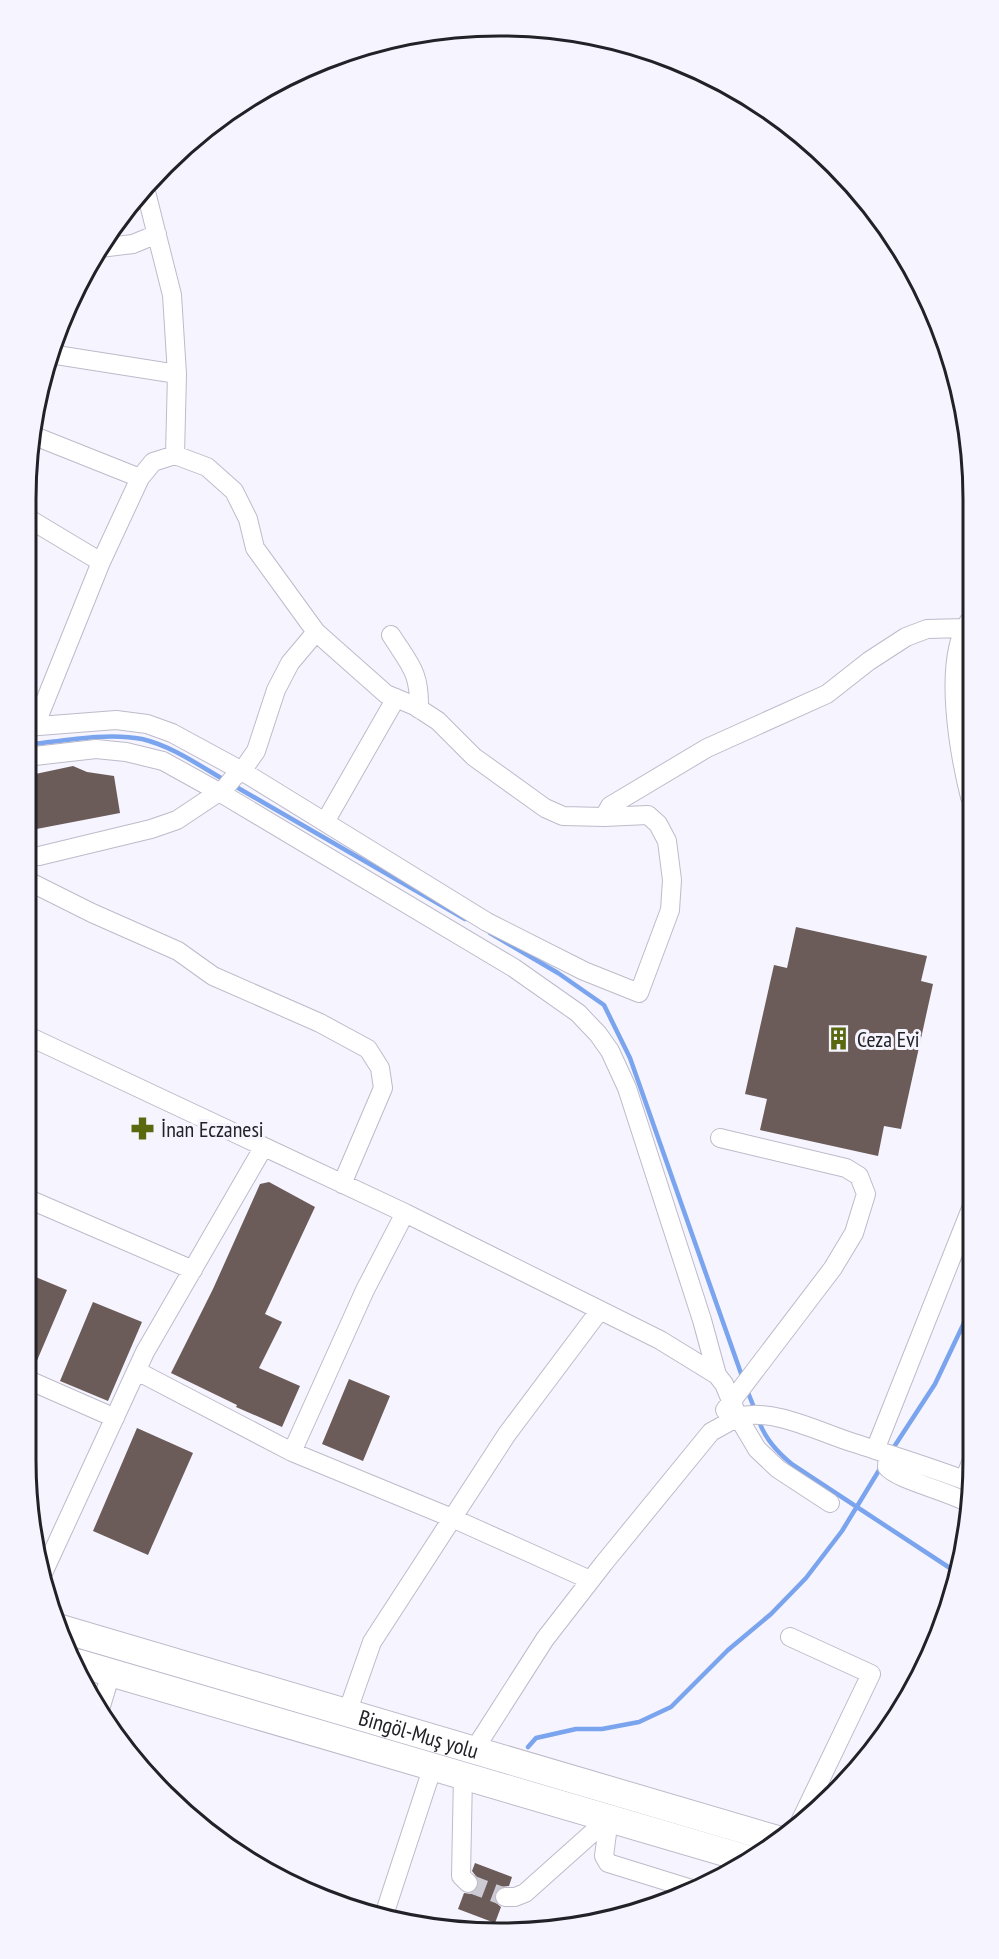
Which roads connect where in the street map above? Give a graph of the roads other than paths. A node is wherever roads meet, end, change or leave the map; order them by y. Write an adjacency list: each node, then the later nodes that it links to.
1 (148, 198): 2 (street)
2 (157, 234): 3 (street); 5 (street)
3 (111, 247)
4 (60, 356): 5 (street)
5 (177, 374): 7 (street)
6 (40, 438): 8 (street)
7 (175, 455): 8 (street); 12 (street)
8 (140, 478): 10 (street)
9 (36, 523): 10 (street)
10 (101, 562): 17 (street)
11 (963, 624): 22 (street)
12 (316, 632): 15 (street); 21 (street)
13 (963, 633): 20 (street)
14 (391, 636): 16 (street)
15 (396, 698): 16 (street); 23 (street)
16 (419, 709): 22 (street)
17 (36, 715)
18 (36, 727): 21 (street)
19 (36, 756): 21 (street)
20 (963, 761)
21 (230, 782): 23 (street); 24 (street); 36 (street)
22 (604, 817): 23 (street)
23 (325, 822)
24 (36, 856)
25 (36, 885): 29 (street)
26 (36, 1039): 28 (street)
27 (720, 1138): 38 (street)
28 (263, 1148): 29 (street); 33 (street)
29 (342, 1184): 31 (street)
30 (36, 1202): 33 (street)
31 (405, 1213): 34 (street); 40 (street)
32 (963, 1232): 41 (street)
33 (193, 1270): 35 (street)
34 (600, 1310): 36 (street); 45 (street)
35 (137, 1371): 39 (street); 40 (street)
36 (717, 1375): 38 (street)
37 (36, 1383): 39 (street)
38 (739, 1406): 41 (street); 44 (street); 47 (street)
39 (115, 1419): 46 (street)
40 (292, 1452): 45 (street)
41 (886, 1457): 42 (street); 43 (street)
42 (962, 1479)
43 (961, 1499)
44 (830, 1503)
45 (452, 1518): 47 (street); 53 (street)
46 (48, 1562)
47 (590, 1580): 54 (street)
48 (69, 1631): 53 (highway, Bingöl-Muş yolu)
49 (790, 1637): 57 (street)
50 (84, 1665): 51 (highway, Bingöl-Muş yolu)
51 (111, 1672): 52 (street); 55 (highway, Bingöl-Muş yolu)
52 (103, 1699)
53 (347, 1713): 54 (highway, Bingöl-Muş yolu)
54 (474, 1750): 59 (highway, Bingöl-Muş yolu)
55 (433, 1766): 56 (highway, Bingöl-Muş yolu); 64 (street)
56 (463, 1775): 58 (highway, Bingöl-Muş yolu); 61 (street)
57 (808, 1805)
58 (609, 1818): 60 (highway, Bingöl-Muş yolu); 62 (street); 63 (street)
59 (768, 1837)
60 (739, 1856)
61 (468, 1882)
62 (682, 1886)
63 (505, 1897)
64 (391, 1910)

